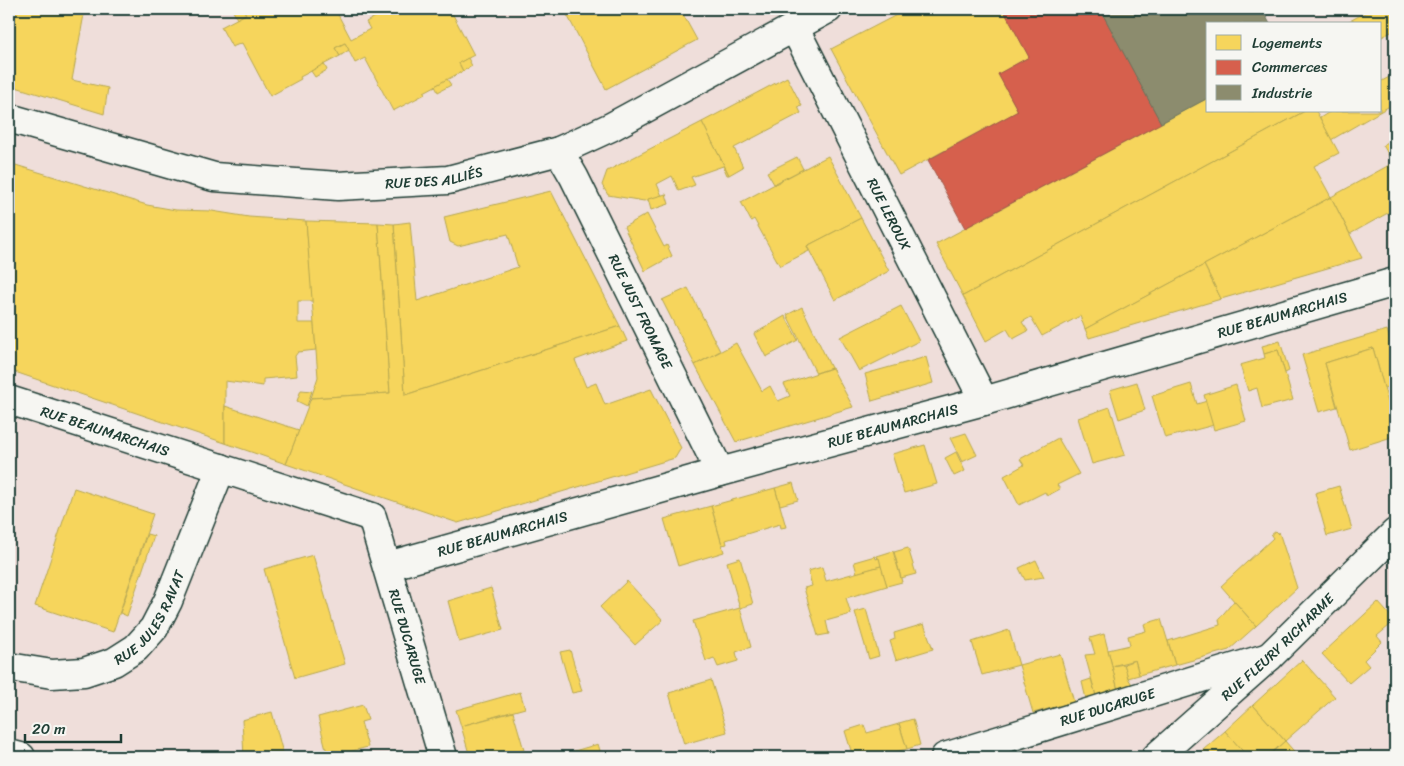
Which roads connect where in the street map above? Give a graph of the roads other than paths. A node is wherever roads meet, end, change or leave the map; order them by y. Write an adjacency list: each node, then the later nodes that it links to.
1 (828, 9): 2 (street, RUE DES ALLIÉS)
2 (794, 27): 4 (street, RUE DES ALLIÉS); 7 (street, RUE LEROUX)
3 (9, 118): 4 (street, RUE DES ALLIÉS)
4 (560, 151): 9 (street, RUE JUST FROMAGE)
5 (1395, 282): 7 (street, RUE BEAUMARCHAIS)
6 (9, 400): 8 (street, RUE BEAUMARCHAIS)
7 (984, 401): 9 (street, RUE BEAUMARCHAIS)
8 (221, 468): 10 (street, RUE BEAUMARCHAIS); 14 (street, RUE JULES RAVAT)
9 (720, 472): 12 (street, RUE BEAUMARCHAIS)
10 (372, 517): 12 (street, RUE DUCARUGE)
11 (1395, 533): 13 (street, RUE FLEURY RICHARME)
12 (388, 566): 17 (street, RUE DUCARUGE)
13 (1269, 657): 18 (street, RUE DUCARUGE); 19 (street, RUE FLEURY RICHARME)
14 (9, 667)
15 (9, 754): 16 (street)
16 (21, 757)
17 (443, 757)
18 (945, 757)
19 (1156, 757)

